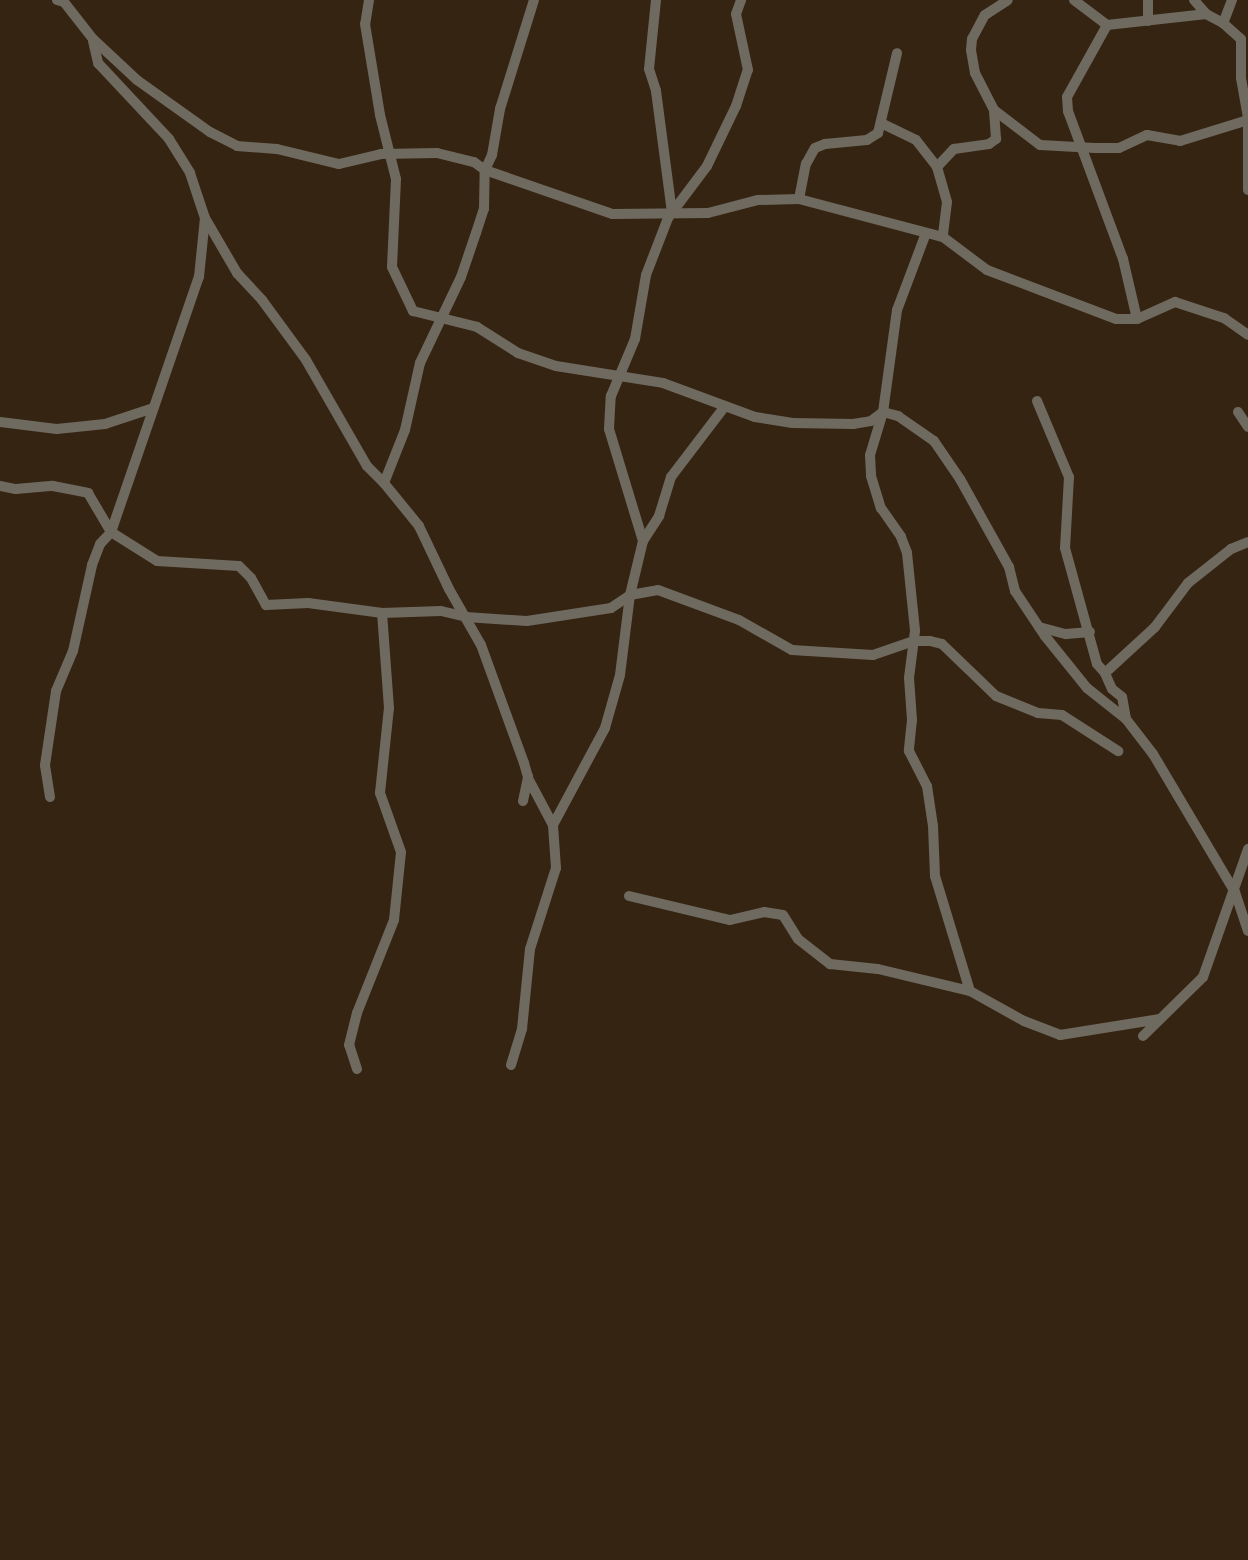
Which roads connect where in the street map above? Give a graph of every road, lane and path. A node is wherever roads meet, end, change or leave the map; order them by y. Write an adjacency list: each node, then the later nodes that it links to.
1 (57, 0): 15 (street)
2 (369, 0): 21 (street)
3 (534, 0): 23 (street)
4 (656, 0): 26 (street)
5 (741, 0): 26 (street)
6 (1008, 0): 17 (street)
7 (1074, 0): 14 (street)
8 (1148, 0): 12 (street)
9 (1194, 0): 11 (street)
10 (1232, 0): 13 (street)
11 (1206, 14): 12 (street); 13 (street)
12 (1148, 21): 14 (street)
13 (1223, 23): 18 (street)
14 (1107, 25): 20 (street)
15 (93, 39): 21 (street); 27 (street)
16 (897, 53): 19 (street)
17 (994, 110): 20 (street); 22 (street)
18 (1248, 120): 20 (street); 24 (street)
19 (881, 123): 22 (street); 25 (street)
20 (1082, 147): 31 (street)
21 (391, 154): 23 (street); 30 (street)
22 (937, 167): 29 (street)
23 (485, 170): 26 (street); 30 (street)
24 (1248, 190)
25 (799, 199): 26 (street); 28 (street)
26 (672, 212): 33 (street)
27 (205, 218): 36 (street); 41 (street)
28 (926, 233): 29 (street); 37 (street)
29 (943, 237): 31 (street)
30 (441, 319): 33 (street); 41 (street)
31 (1137, 319): 32 (street)
32 (1248, 335)
33 (618, 376): 35 (street); 44 (street)
34 (1037, 401): 50 (street)
35 (725, 406): 37 (street); 44 (street)
36 (153, 408): 39 (street); 43 (street)
37 (883, 412): 49 (street); 51 (street)
38 (1238, 412): 40 (street)
39 (0, 422)
40 (1248, 427)
41 (384, 483): 48 (street)
42 (0, 486): 43 (street)
43 (111, 532): 47 (street); 56 (street)
44 (643, 541): 46 (street)
45 (1248, 542): 52 (street)
46 (630, 595): 48 (street); 51 (street); 58 (street)
47 (382, 613): 48 (street); 67 (street)
48 (466, 617): 55 (street)
49 (1039, 627): 50 (street); 53 (street)
50 (1090, 632): 52 (street)
51 (914, 641): 54 (street); 63 (street)
52 (1105, 673): 53 (street)
53 (1126, 719): 60 (street)
54 (1118, 751)
55 (528, 777): 57 (street); 58 (street)
56 (50, 797)
57 (523, 801)
58 (553, 825): 66 (street)
59 (1248, 849): 60 (street)
60 (1235, 892): 62 (street); 64 (street)
61 (629, 896): 63 (street)
62 (1248, 931)
63 (970, 991): 64 (street)
64 (1160, 1019): 65 (street)
65 (1143, 1036)
66 (511, 1065)
67 (357, 1069)

